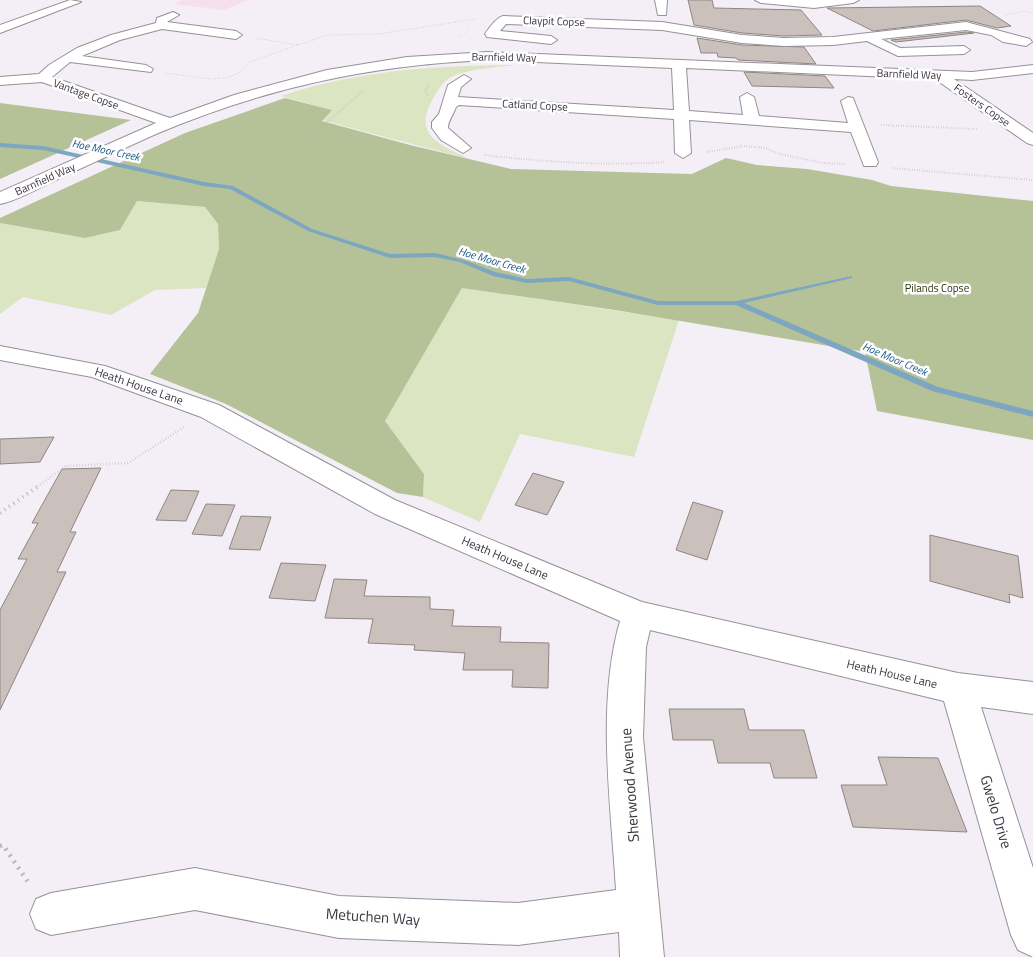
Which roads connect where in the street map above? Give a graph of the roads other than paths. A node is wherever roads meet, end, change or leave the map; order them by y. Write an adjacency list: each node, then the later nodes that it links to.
1 (661, 0): 5 (street)
2 (761, 0): 3 (street)
3 (853, 0)
4 (75, 2): 8 (street)
5 (662, 13)
6 (174, 14): 7 (street)
7 (162, 24): 11 (street); 17 (street)
8 (0, 29)
9 (1014, 30): 10 (street)
10 (995, 32): 12 (street, Claypit Copse); 15 (street, Claypit Copse)
11 (236, 35)
12 (868, 37): 14 (street, Claypit Copse); 16 (street)
13 (551, 40): 14 (street, Claypit Copse)
14 (784, 42): 21 (street)
15 (1026, 42)
16 (964, 50)
17 (70, 58): 19 (street); 23 (street)
18 (679, 65): 21 (street, Barnfield Way); 29 (street); 31 (street, Barnfield Way)
19 (146, 69)
20 (1033, 69): 22 (street, Barnfield Way)
21 (793, 70): 22 (street, Barnfield Way)
22 (939, 75): 33 (street, Fosters Copse)
23 (43, 78): 25 (street, Vantage Copse); 31 (street, Vantage Copse)
24 (464, 79): 28 (street)
25 (0, 81)
26 (747, 97): 30 (street)
27 (848, 101): 32 (street)
28 (448, 104): 29 (street, Catland Copse); 34 (street)
29 (679, 115): 30 (street, Catland Copse); 35 (street)
30 (752, 120): 32 (street, Catland Copse)
31 (164, 125): 37 (street, Barnfield Way)
32 (857, 127): 36 (street)
33 (1028, 135)
34 (463, 148)
35 (682, 152)
36 (870, 162)
37 (0, 199)
38 (0, 353): 39 (street, Heath House Lane)
39 (638, 614): 40 (street, Heath House Lane); 42 (street, Sherwood Avenue)
40 (958, 689): 41 (street, Heath House Lane); 44 (street, Gwelo Drive)
41 (1033, 698)
42 (638, 908): 43 (street, Metuchen Way); 45 (street, Sherwood Avenue)
43 (50, 914)
44 (1033, 935)
45 (642, 957)

